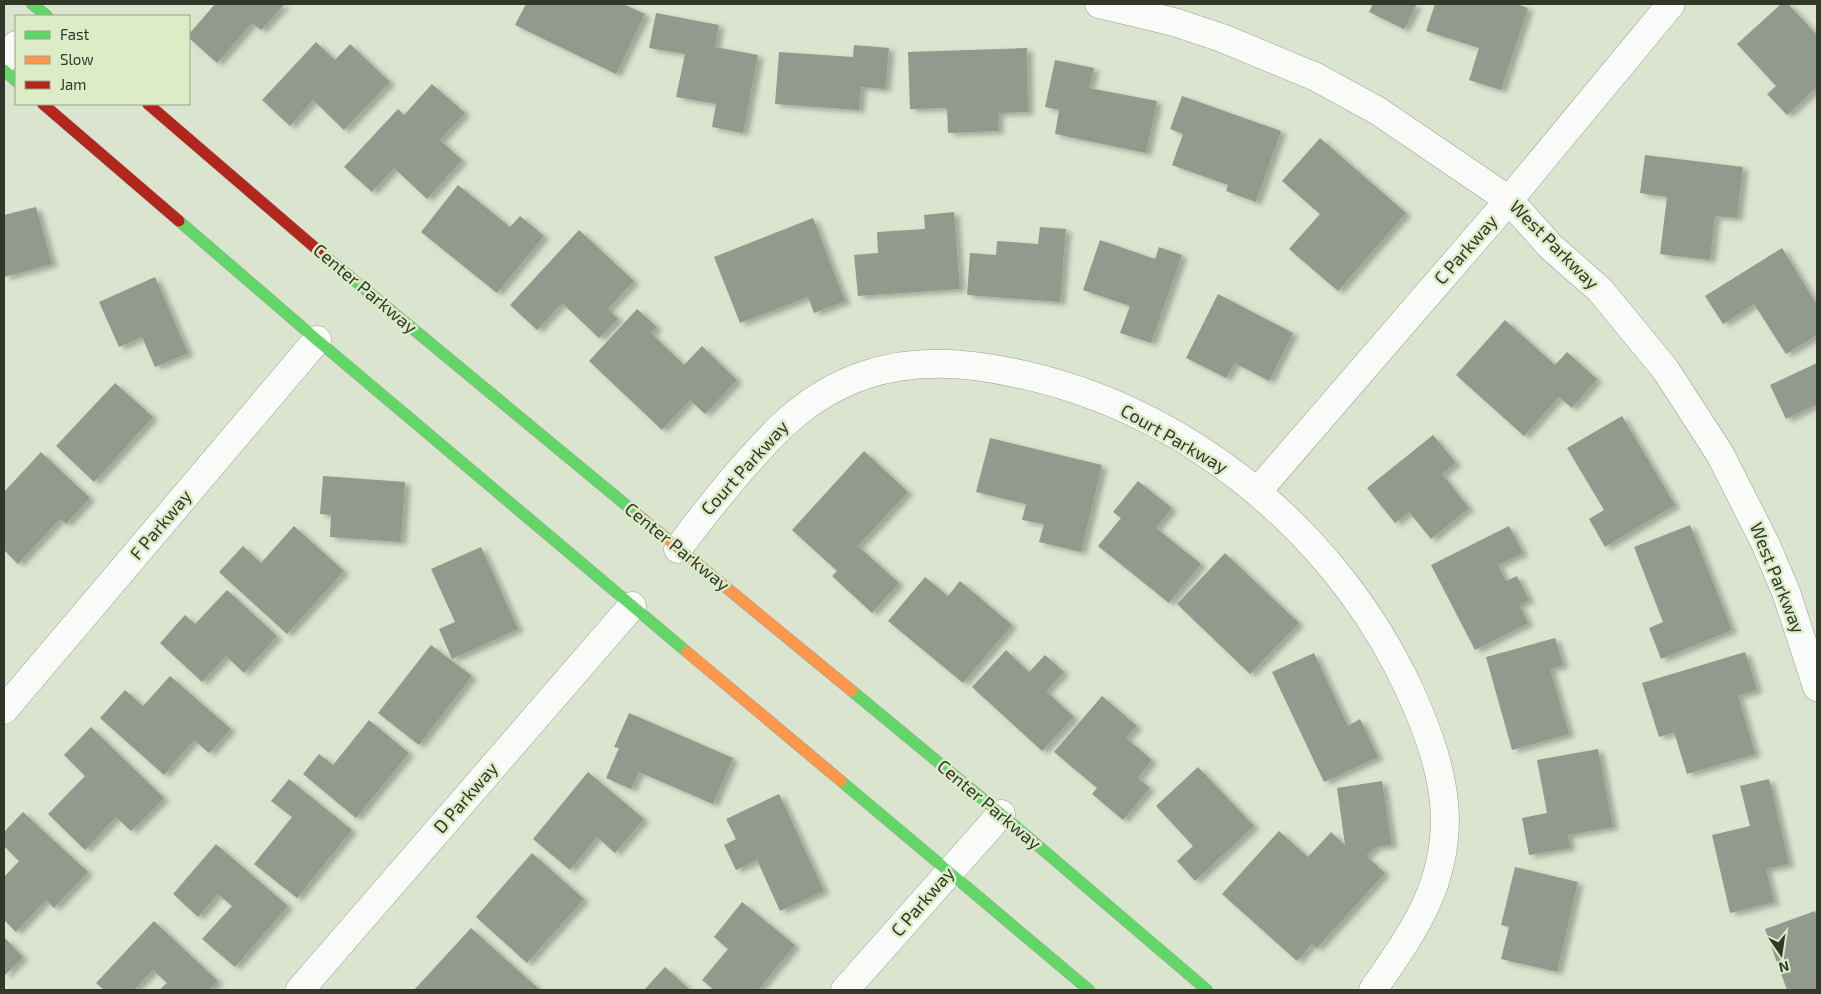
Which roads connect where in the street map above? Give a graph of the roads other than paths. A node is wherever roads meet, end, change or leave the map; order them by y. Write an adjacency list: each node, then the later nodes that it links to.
1 (1099, 4): 9 (street, West Parkway)
2 (1671, 4): 9 (street, C Parkway)
3 (15, 46): 4 (street)
4 (4, 59)
5 (4, 70): 6 (street)
6 (15, 80)
7 (44, 105): 10 (street)
8 (149, 105): 12 (street, Center Parkway)
9 (1509, 200): 11 (street, C Parkway); 14 (street, West Parkway)
10 (317, 340): 13 (street); 15 (street, F Parkway)
11 (1257, 492): 12 (street, Court Parkway); 22 (street, Court Parkway)
12 (678, 549): 16 (street, Center Parkway)
13 (632, 606): 17 (street); 18 (street, D Parkway)
14 (1817, 687)
15 (4, 710)
16 (1001, 814): 17 (street, C Parkway); 21 (street, Center Parkway)
17 (948, 873): 19 (street, C Parkway); 20 (street)
18 (300, 990)
19 (845, 990)
20 (1089, 990)
21 (1207, 990)
22 (1373, 990)

